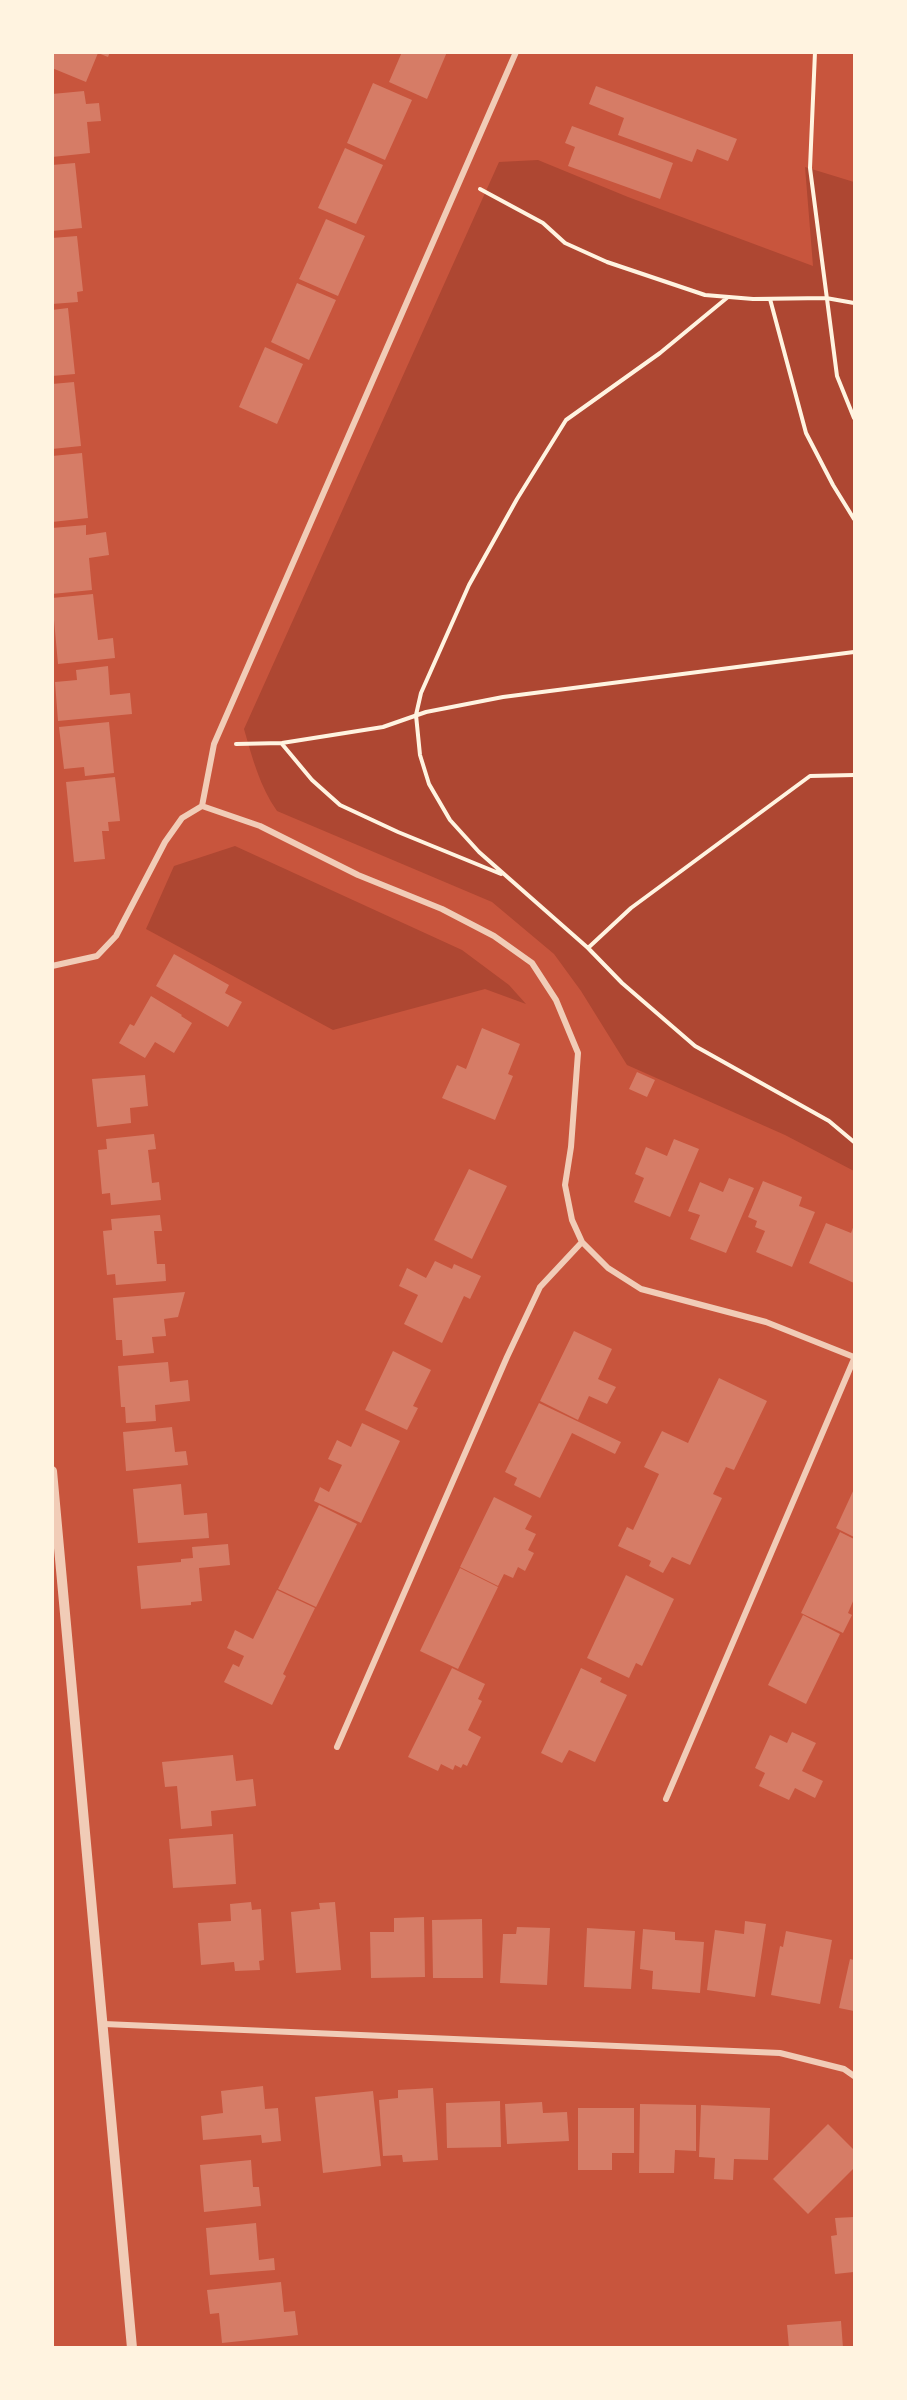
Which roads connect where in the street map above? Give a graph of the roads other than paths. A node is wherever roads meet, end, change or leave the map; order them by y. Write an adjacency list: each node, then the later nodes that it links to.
1 (516, 52): 2 (street)
2 (202, 806): 3 (street); 4 (street)
3 (52, 966)
4 (582, 1242): 5 (street); 7 (street)
5 (855, 1358): 8 (street)
6 (52, 1471): 9 (street)
7 (337, 1747)
8 (666, 1799)
9 (104, 2024): 10 (street); 11 (street)
10 (855, 2076)
11 (132, 2348)

